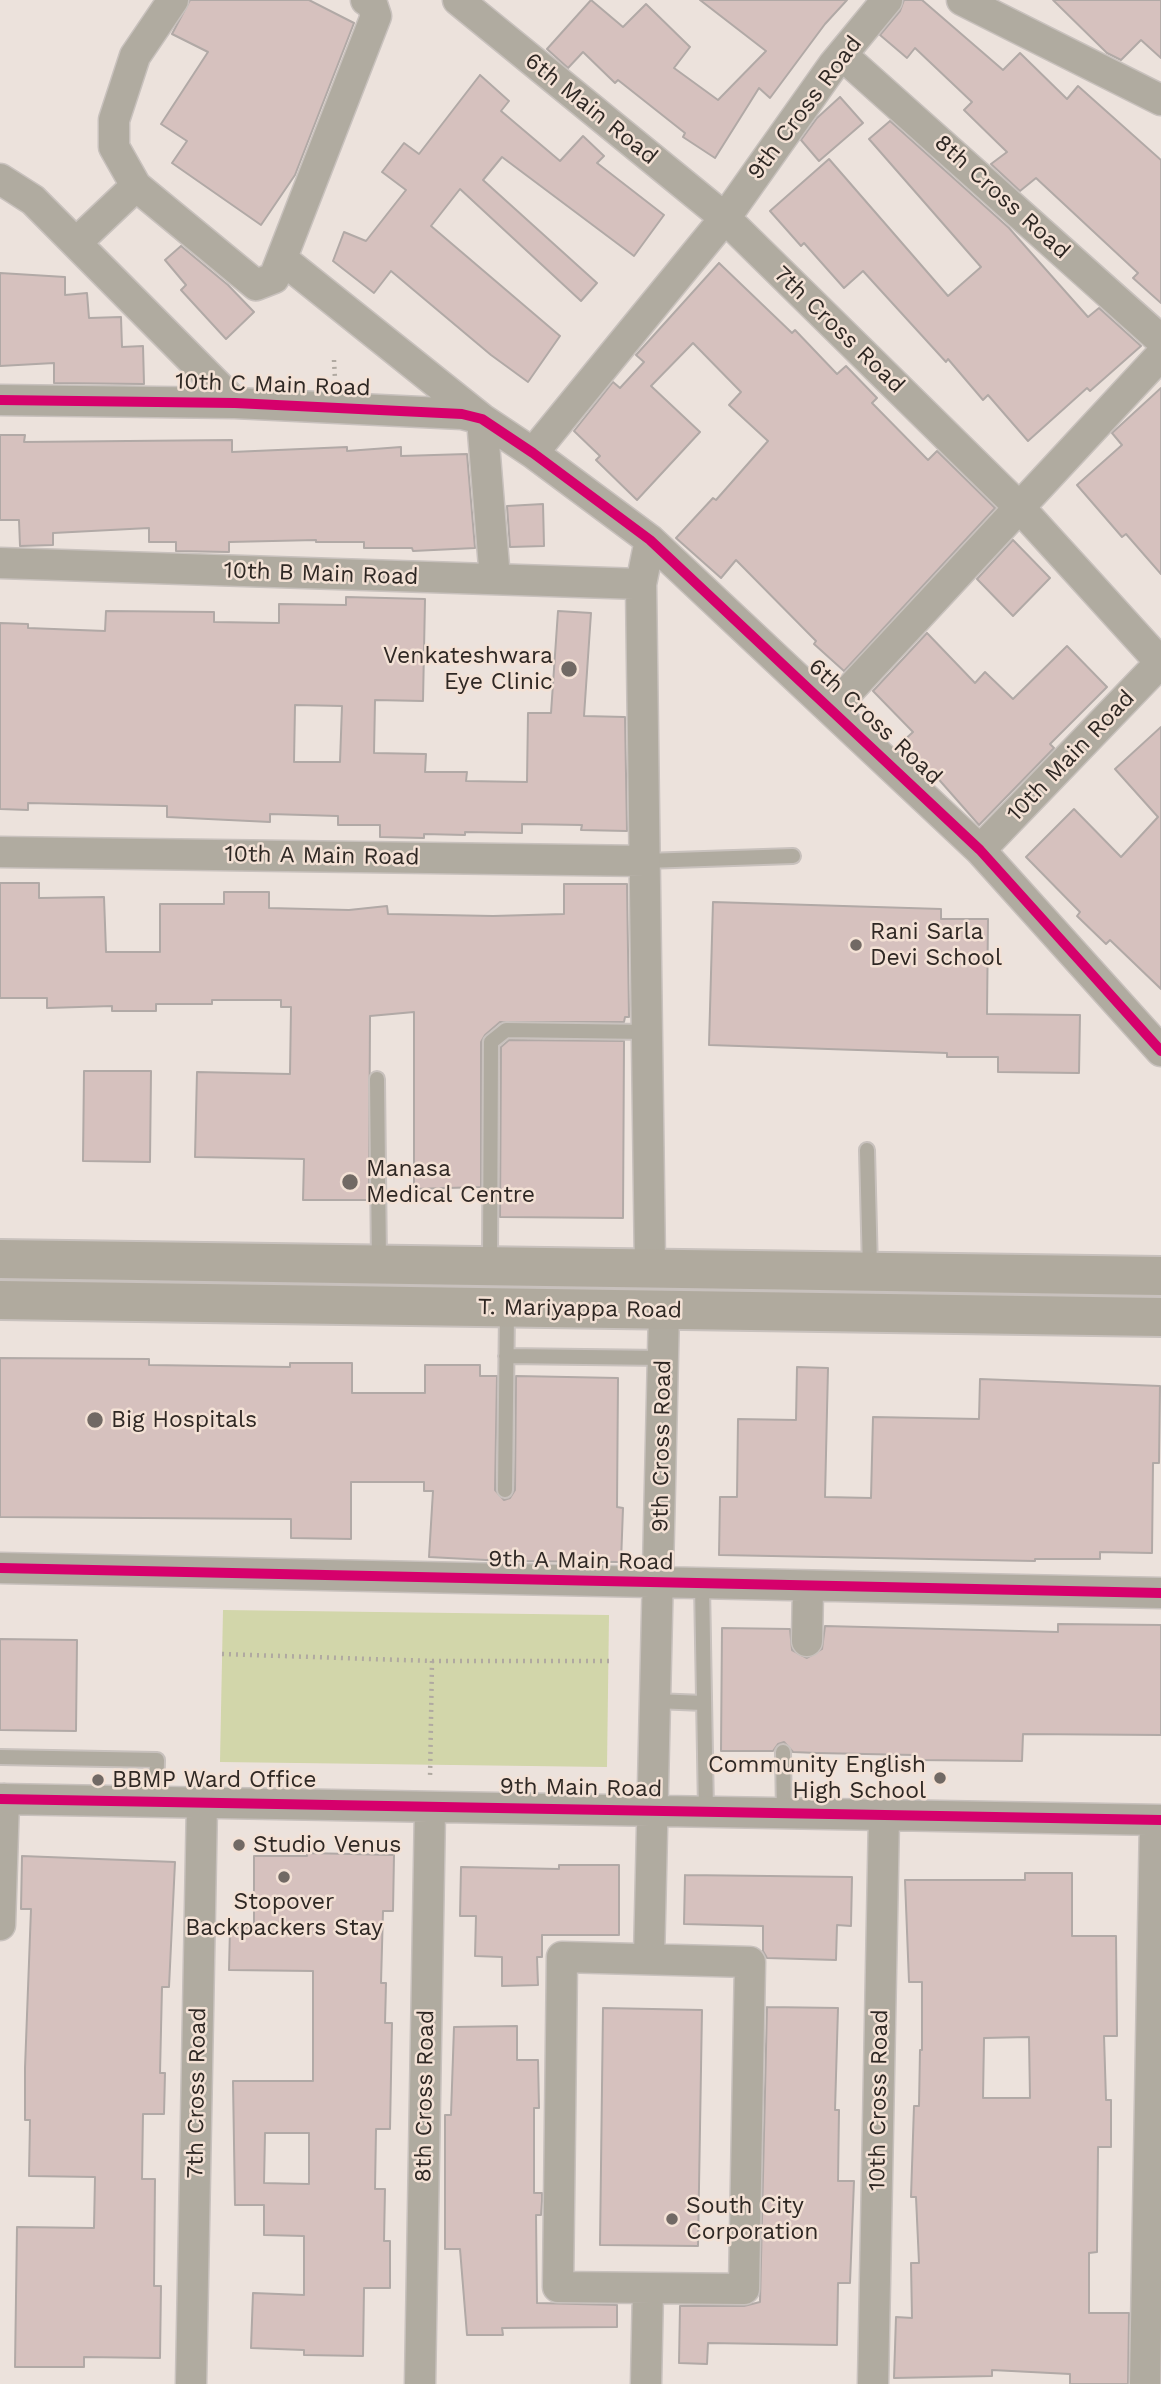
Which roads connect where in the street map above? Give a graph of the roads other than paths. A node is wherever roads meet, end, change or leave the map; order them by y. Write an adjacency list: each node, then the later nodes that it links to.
1 (173, 0): 9 (street)
2 (366, 0): 12 (street)
3 (458, 0): 10 (street, 6th Main Road)
4 (887, 0): 6 (street, 9th Cross Road)
5 (962, 0): 7 (street)
6 (842, 55): 10 (street, 9th Cross Road); 13 (street, 8th Cross Road)
7 (1161, 100)
8 (0, 179): 11 (street)
9 (136, 186): 11 (street); 12 (street)
10 (724, 218): 18 (street); 19 (street, 7th Cross Road)
11 (76, 243): 16 (street)
12 (282, 259): 17 (street)
13 (1161, 340)
14 (1161, 355): 19 (street)
15 (0, 400): 16 (street, 10th C Main Road)
16 (235, 403): 17 (street, 10th C Main Road)
17 (482, 419): 18 (street, 10th C Main Road); 22 (street)
18 (533, 453): 20 (street, 6th Cross Road)
19 (1020, 508): 24 (street, 7th Cross Road); 25 (street)
20 (650, 540): 23 (street); 25 (street, 6th Cross Road)
21 (0, 563): 22 (street, 10th B Main Road)
22 (495, 579): 23 (street, 10th B Main Road)
23 (641, 584): 29 (street)
24 (1161, 662): 26 (street, 10th Main Road)
25 (831, 710): 26 (street, 6th Cross Road)
26 (980, 849): 31 (street, 6th Cross Road)
27 (0, 852): 29 (street, 10th A Main Road)
28 (793, 856): 29 (lane)
29 (645, 861): 30 (street)
30 (647, 1032): 36 (lane); 37 (street)
31 (1161, 1051)
32 (377, 1079): 35 (lane)
33 (867, 1150): 38 (lane)
34 (0, 1259): 35 (main road, T. Mariyappa Road)
35 (379, 1264): 36 (main road, T. Mariyappa Road)
36 (490, 1266): 37 (main road, T. Mariyappa Road)
37 (650, 1268): 38 (main road, T. Mariyappa Road)
38 (870, 1272): 39 (main road, T. Mariyappa Road)
39 (1161, 1276)
40 (0, 1300): 41 (main road, T. Mariyappa Road)
41 (508, 1308): 42 (main road, T. Mariyappa Road); 44 (lane)
42 (664, 1311): 43 (main road, T. Mariyappa Road); 45 (street, 9th Cross Road)
43 (1161, 1317)
44 (506, 1356): 45 (lane); 46 (lane)
45 (664, 1358): 48 (street, 9th Cross Road)
46 (505, 1490)
47 (0, 1568): 48 (street, 9th A Main Road)
48 (658, 1584): 49 (street, 9th A Main Road); 53 (street, 9th Cross Road)
49 (702, 1585): 50 (street, 9th A Main Road); 54 (lane)
50 (808, 1587): 51 (street, 9th A Main Road); 52 (street)
51 (1161, 1593)
52 (807, 1641)
53 (655, 1701): 54 (lane); 61 (street, 9th Cross Road)
54 (704, 1703): 62 (lane)
55 (783, 1752): 63 (lane)
56 (0, 1757): 58 (lane)
57 (2, 1799): 58 (street, 9th Main Road); 66 (street)
58 (156, 1801): 59 (street, 9th Main Road)
59 (202, 1802): 60 (street, 9th Main Road); 69 (street, 7th Cross Road)
60 (430, 1808): 61 (street, 9th Main Road); 70 (street, 8th Cross Road)
61 (653, 1810): 62 (street, 9th Main Road); 67 (street, 9th Cross Road)
62 (706, 1811): 63 (street, 9th Main Road)
63 (785, 1815): 64 (street, 9th Main Road)
64 (884, 1816): 65 (street, 9th Main Road); 72 (street, 10th Cross Road)
65 (1158, 1820): 73 (street)
66 (0, 1925)
67 (649, 1959): 68 (street); 68 (street)
68 (648, 2288): 71 (street)
69 (191, 2384)
70 (420, 2384)
71 (646, 2384)
72 (873, 2384)
73 (1145, 2384)

